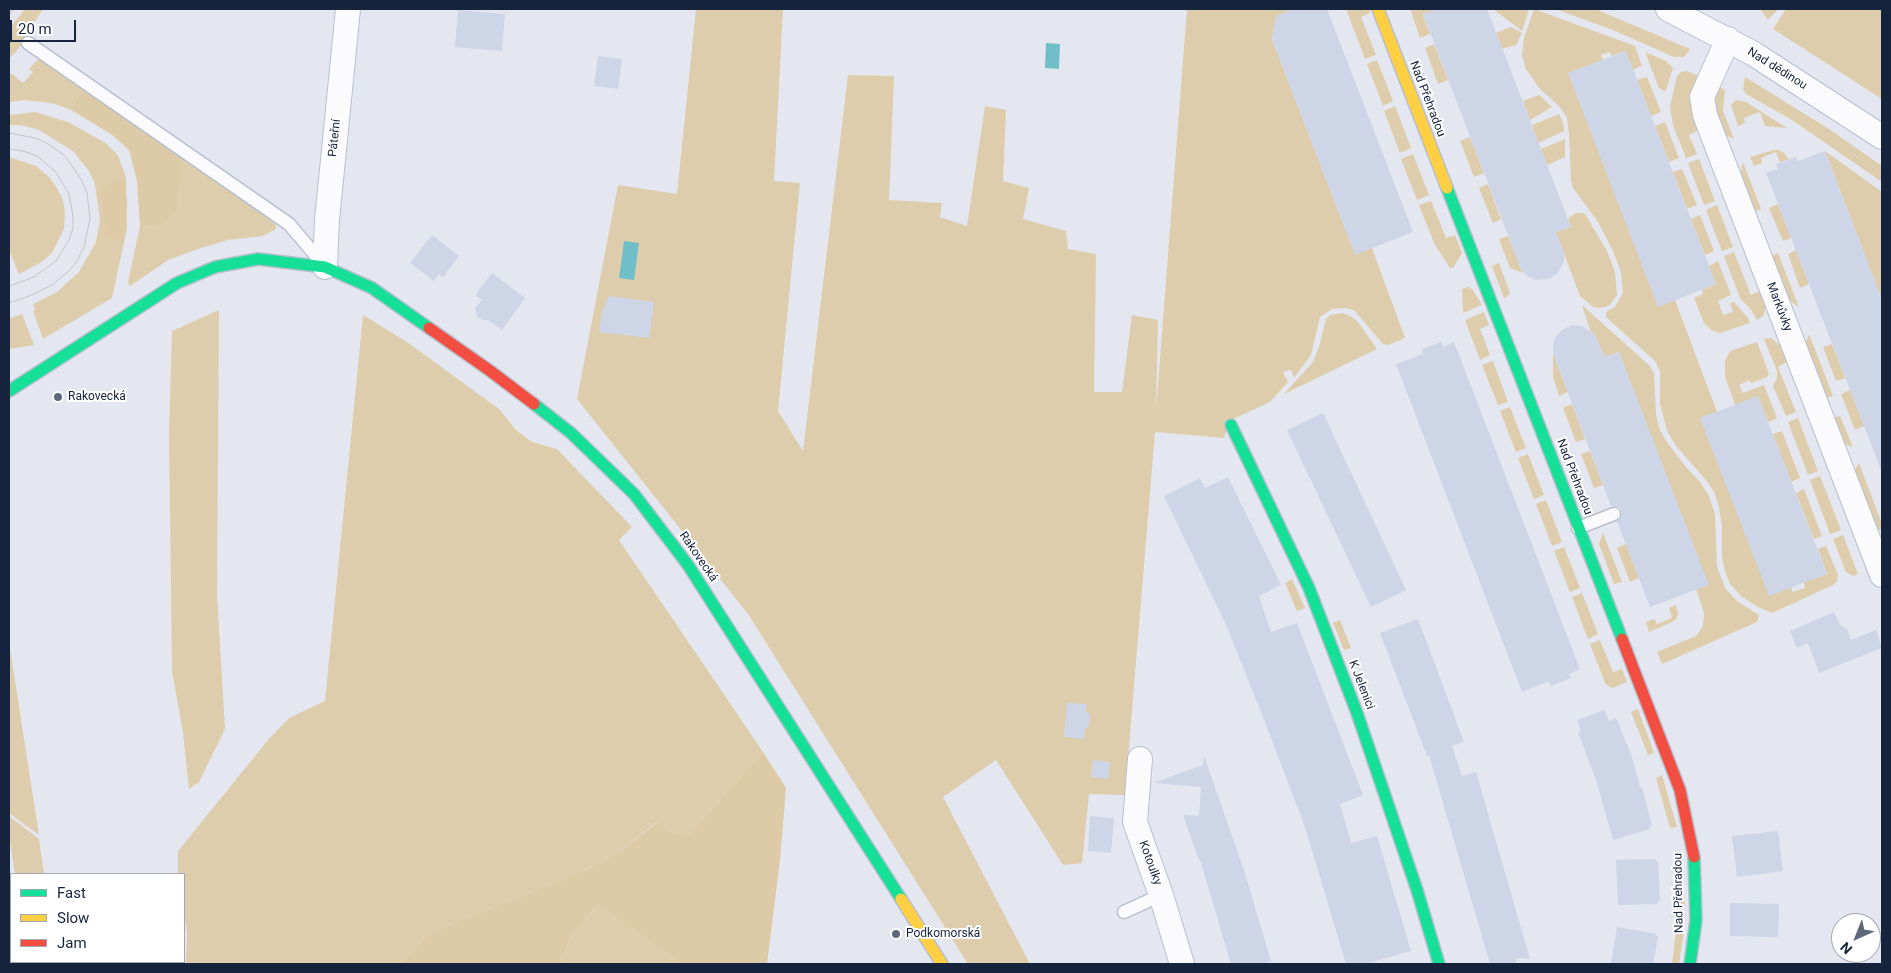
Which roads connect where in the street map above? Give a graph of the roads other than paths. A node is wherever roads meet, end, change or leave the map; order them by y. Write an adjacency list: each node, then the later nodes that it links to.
1 (348, 9): 7 (street, Páteřní)
2 (1378, 9): 11 (street, Nad Přehradou)
3 (1668, 9): 4 (street, Nad dědinou)
4 (1728, 40): 6 (street, Nad dědinou); 12 (street, Markůvky)
5 (28, 43): 7 (lane)
6 (1882, 138)
7 (325, 267): 8 (street, Rakovecká); 16 (street, Rakovecká)
8 (9, 391)
9 (1231, 425): 18 (street, K Jelenici)
10 (1614, 514): 11 (lane)
11 (1578, 528): 19 (street, Nad Přehradou)
12 (1882, 575)
13 (1140, 759): 14 (street, Kotoulky)
14 (1161, 895): 15 (lane); 17 (street, Kotoulky)
15 (1124, 912)
16 (942, 964)
17 (1182, 964)
18 (1439, 964)
19 (1690, 964)

